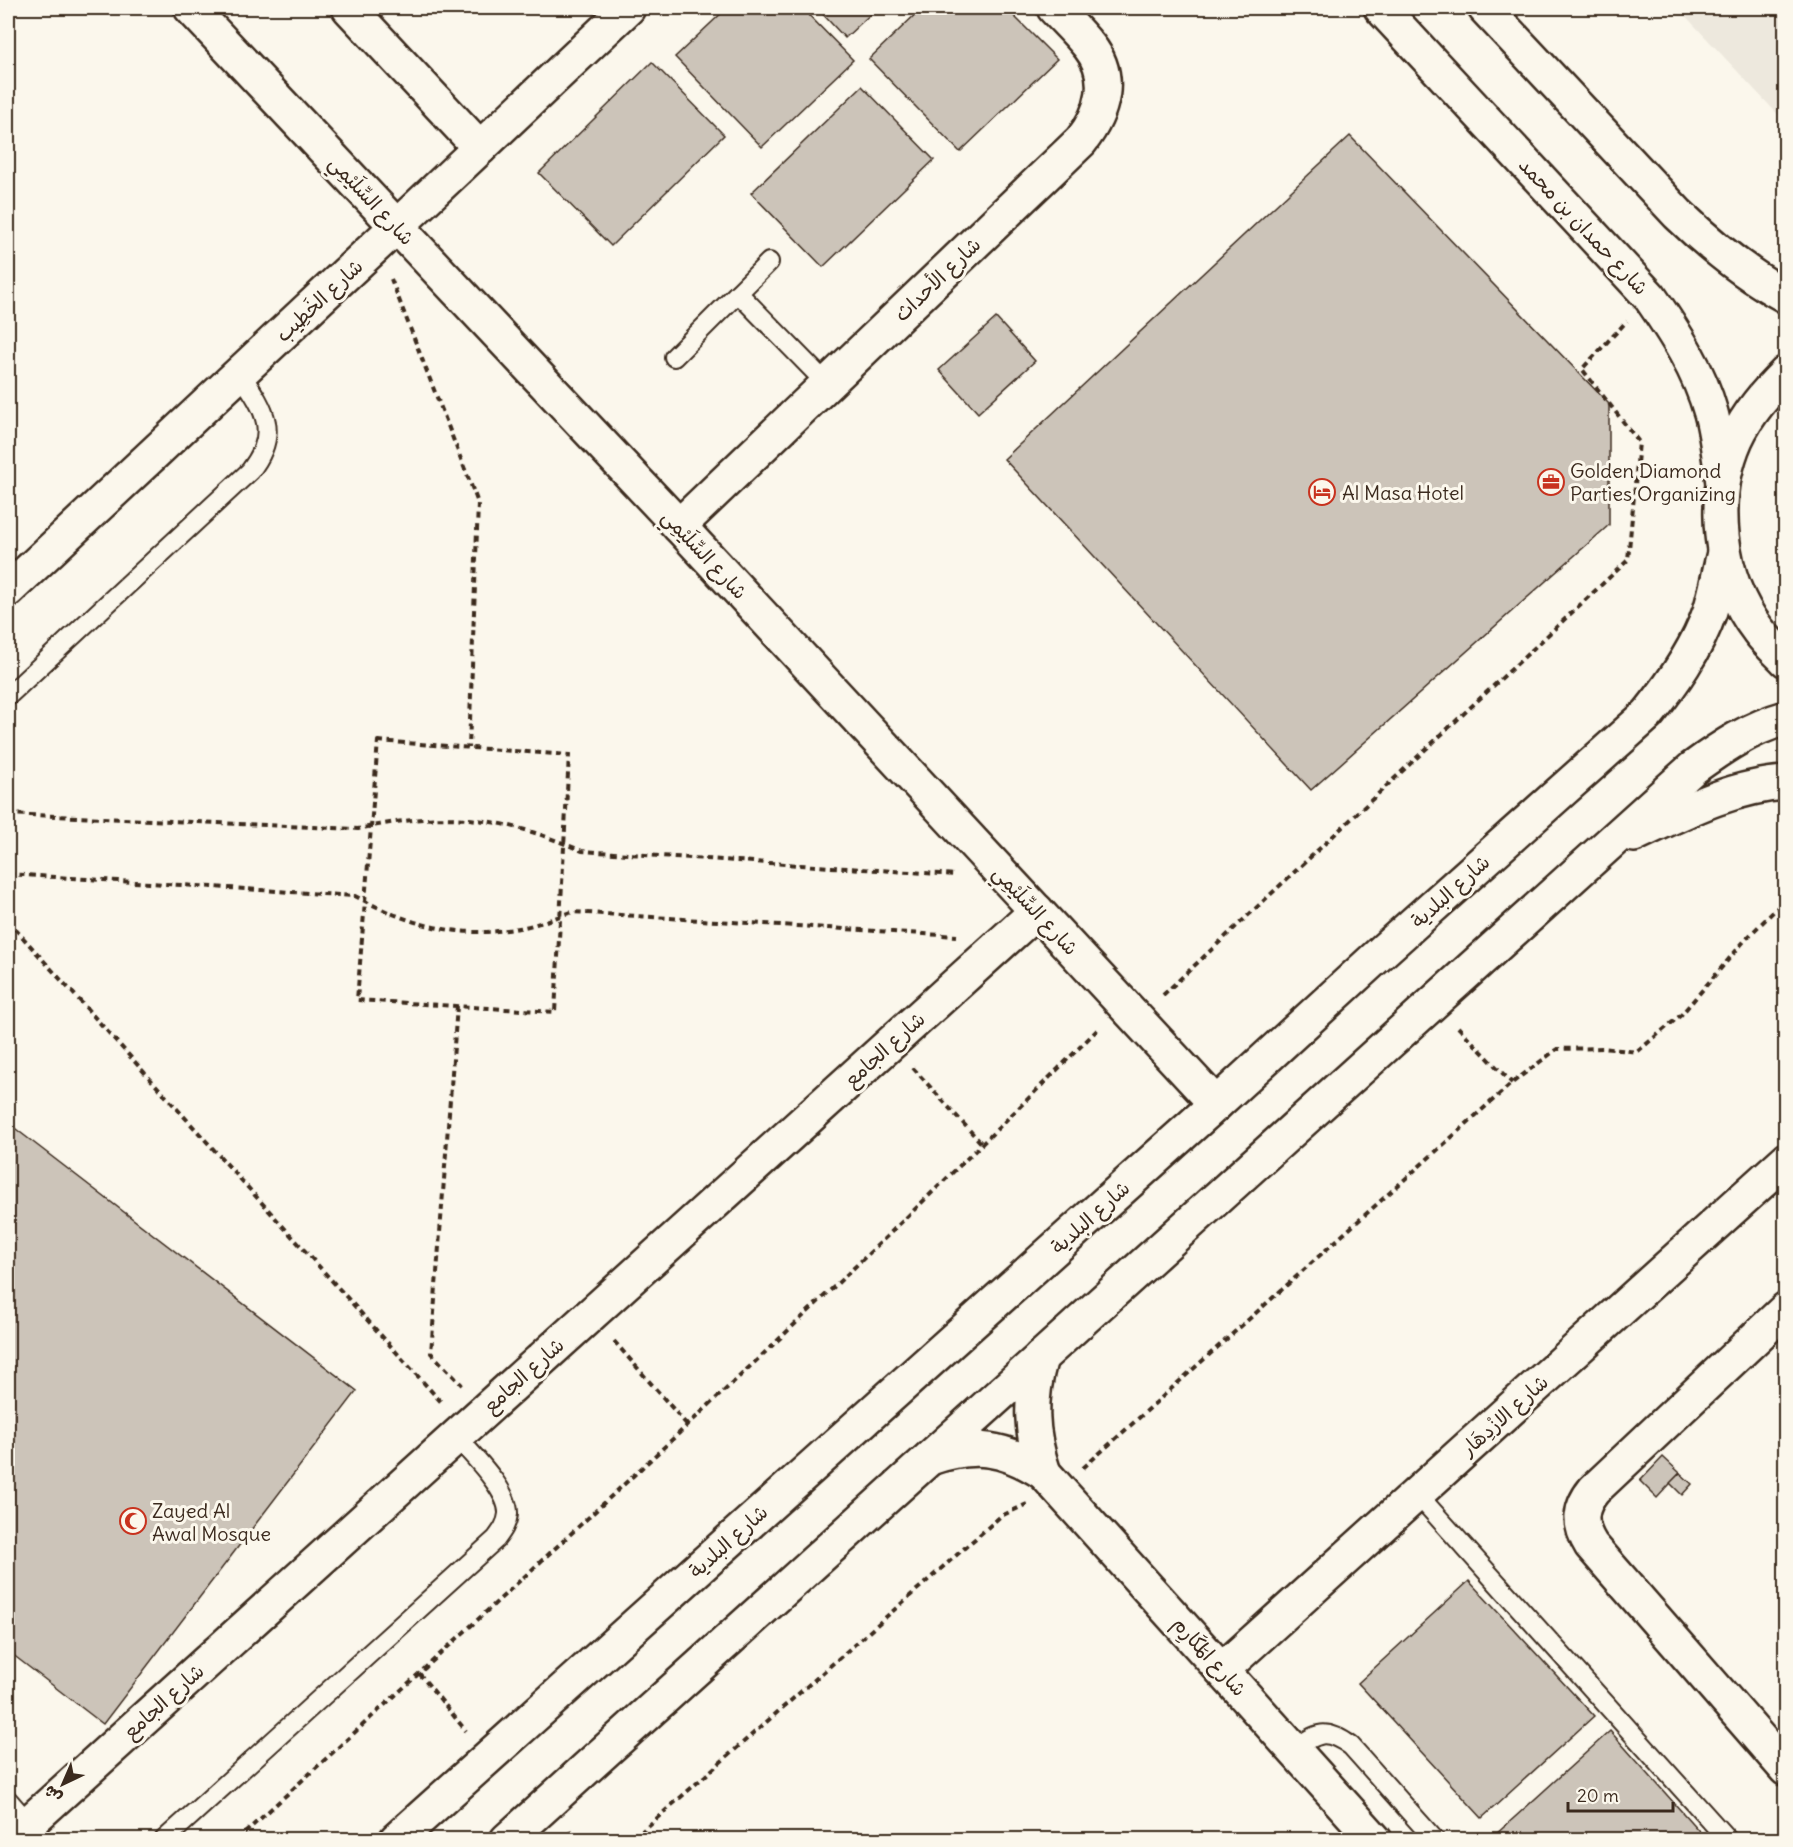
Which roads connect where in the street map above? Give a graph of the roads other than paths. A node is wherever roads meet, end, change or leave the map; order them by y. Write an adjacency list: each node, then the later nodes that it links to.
1 (191, 8): 8 (street, شارع السِّلَيْمِي)
2 (349, 8): 7 (street)
3 (628, 8): 7 (street, شارع الخَطِيب)
4 (1054, 8): 15 (street, شارع الأحداث)
5 (1381, 8): 16 (street, شارع حمدان بن محمد)
6 (1485, 8): 11 (street)
7 (480, 148): 8 (street, شارع الخَطِيب)
8 (396, 227): 13 (street, شارع الخَطِيب); 17 (street, شارع السِّلَيْمِي)
9 (769, 262): 10 (lane)
10 (738, 293): 12 (lane); 15 (lane)
11 (1785, 296)
12 (674, 357)
13 (240, 373): 19 (street, شارع الخَطِيب); 21 (lane)
14 (1785, 373): 16 (street)
15 (827, 384): 17 (street, شارع الأحداث)
16 (1723, 482): 18 (street)
17 (680, 526): 25 (street, شارع السِّلَيْمِي)
18 (1724, 553): 20 (street); 26 (street, شارع البلدية)
19 (8, 590)
20 (1785, 660)
21 (8, 696)
22 (1785, 718): 24 (street)
23 (1785, 783): 24 (street)
24 (1602, 850): 29 (street)
25 (1037, 911): 26 (street, شارع السِّلَيْمِي); 30 (street, شارع الجامع)
26 (1216, 1104): 39 (street, شارع البلدية)
27 (1785, 1160): 33 (street, شارع الازْدِهَار)
28 (1785, 1309): 36 (street)
29 (1041, 1357): 31 (street); 32 (street, شارع المَكَارِم)
30 (469, 1424): 37 (street, شارع الجامع); 38 (lane)
31 (930, 1458): 32 (street, شارع المَكَارِم); 40 (street)
32 (1052, 1481): 34 (street, شارع المَكَارِم)
33 (1417, 1494): 34 (street, شارع الازْدِهَار); 43 (lane)
34 (1222, 1670): 35 (street, شارع المَكَارِم)
35 (1294, 1750): 41 (street, شارع المَكَارِم); 42 (lane)
36 (1785, 1769)
37 (22, 1825)
38 (164, 1839)
39 (396, 1839)
40 (507, 1839)
41 (1375, 1839)
42 (1436, 1839)
43 (1728, 1839)

